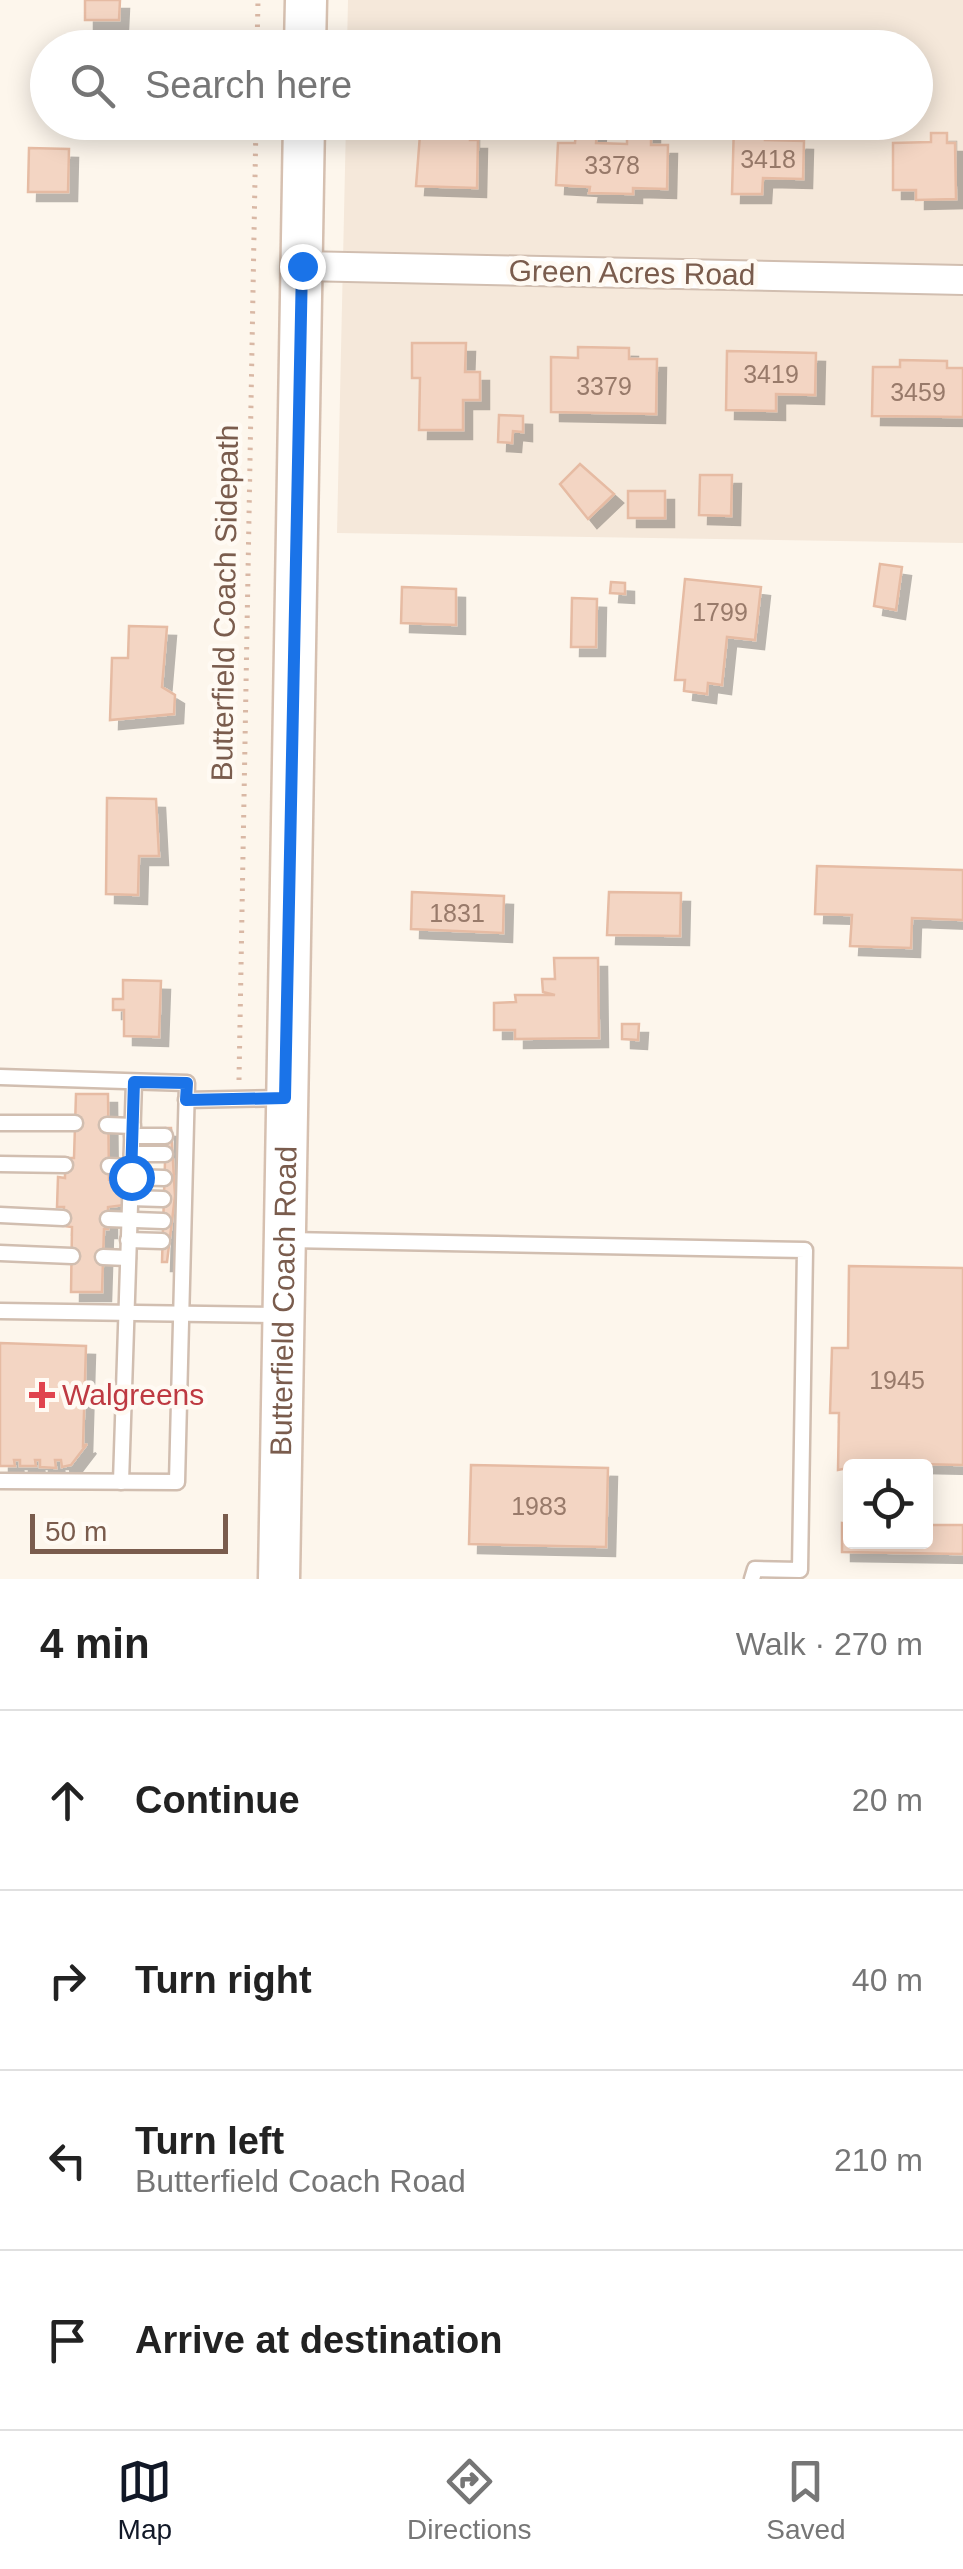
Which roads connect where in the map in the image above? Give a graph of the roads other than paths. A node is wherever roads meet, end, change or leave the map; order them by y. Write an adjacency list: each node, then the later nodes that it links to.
1 (306, 0): 2 (main road)
2 (306, 30)
3 (304, 140): 4 (main road, Butterfield Coach Road)
4 (302, 266): 5 (street, Green Acres Road); 8 (main road, Butterfield Coach Road)
5 (963, 280)
6 (0, 1076): 7 (lane)
7 (134, 1082): 9 (lane); 13 (lane)
8 (285, 1098): 9 (lane); 29 (main road, Butterfield Coach Road)
9 (186, 1100): 14 (lane)
10 (0, 1124): 11 (lane)
11 (75, 1124)
12 (107, 1125): 13 (lane)
13 (132, 1131): 14 (lane); 19 (lane)
14 (174, 1136): 15 (lane)
15 (174, 1155): 19 (lane); 20 (lane)
16 (0, 1164): 17 (lane)
17 (65, 1165)
18 (109, 1166): 19 (lane)
19 (131, 1166): 20 (lane); 21 (lane)
20 (174, 1178): 22 (lane)
21 (130, 1198): 22 (lane); 26 (lane)
22 (174, 1199): 27 (lane)
23 (0, 1215): 24 (lane)
24 (64, 1218)
25 (108, 1219): 26 (lane)
26 (129, 1220): 27 (lane); 28 (lane)
27 (173, 1221): 30 (lane)
28 (128, 1240): 30 (lane); 34 (lane)
29 (283, 1240): 38 (main road, Butterfield Coach Road); 42 (lane)
30 (171, 1241): 37 (lane)
31 (0, 1253): 32 (lane)
32 (72, 1256)
33 (103, 1257): 34 (lane)
34 (128, 1258): 36 (lane)
35 (0, 1310): 36 (lane)
36 (126, 1313): 37 (lane); 40 (lane)
37 (179, 1314): 38 (lane); 40 (lane)
38 (282, 1315): 41 (main road, Butterfield Coach Road)
39 (0, 1481): 40 (lane)
40 (121, 1482)
41 (278, 1579)
42 (752, 1579)

